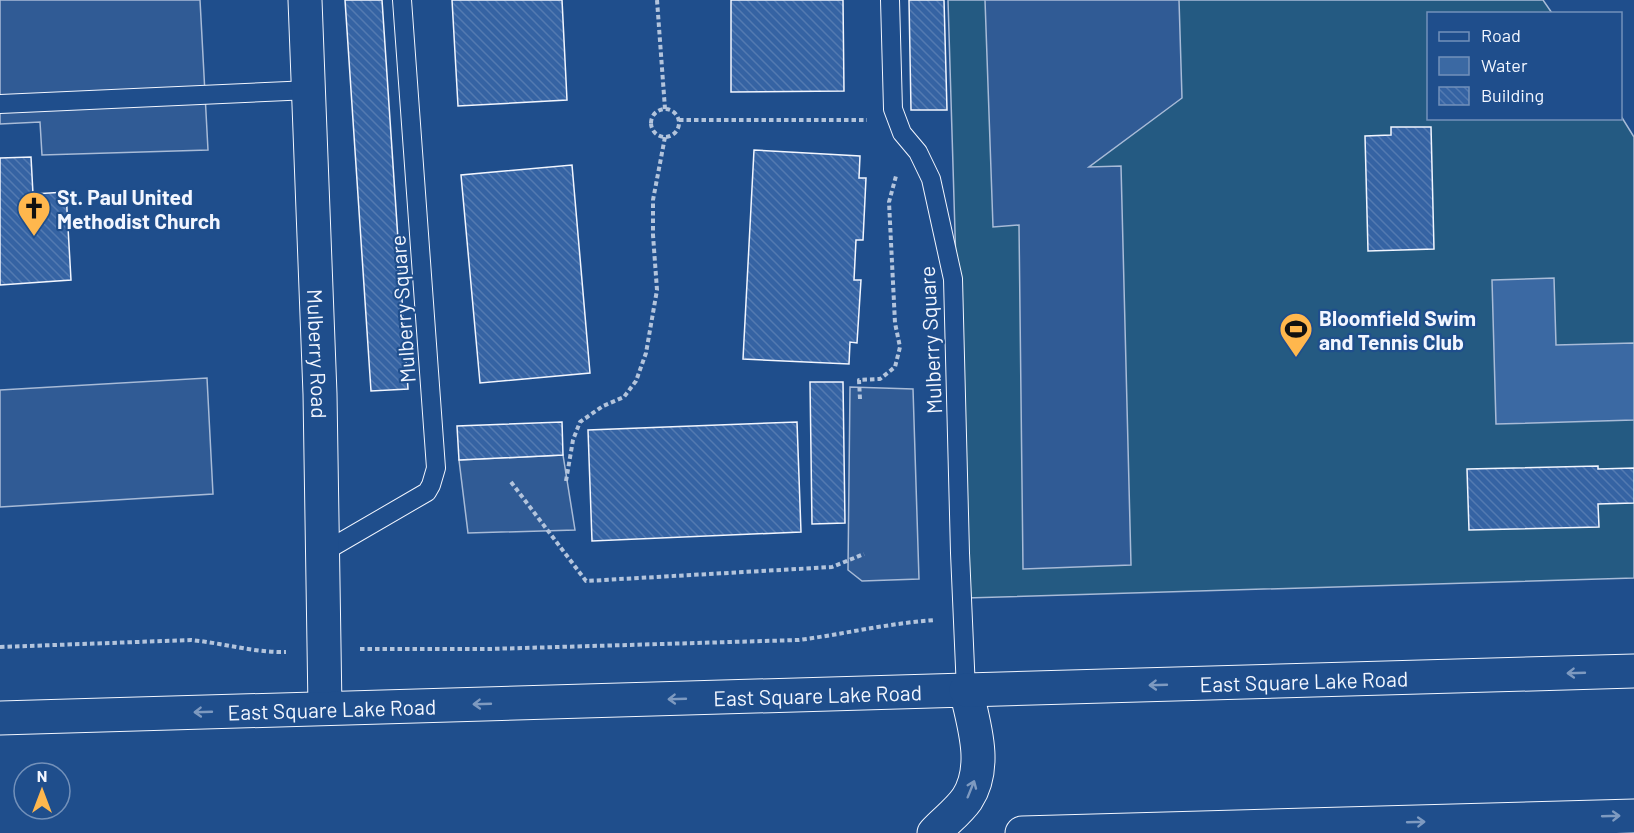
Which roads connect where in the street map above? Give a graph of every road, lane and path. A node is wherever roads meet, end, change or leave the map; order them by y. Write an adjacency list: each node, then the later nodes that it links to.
1 (305, 0): 5 (main road, Mulberry Road)
2 (402, 0): 14 (lane, Mulberry Square)
3 (657, 0): 7 (path)
4 (890, 0): 9 (lane, Mulberry Square)
5 (310, 90): 6 (lane); 14 (main road, Mulberry Road)
6 (0, 104)
7 (665, 109): 8 (path); 10 (path)
8 (679, 120): 9 (path); 10 (path)
9 (896, 120): 11 (path); 21 (lane, Mulberry Square)
10 (665, 137): 12 (path)
11 (860, 399)
12 (566, 480)
13 (511, 483): 15 (path)
14 (322, 553): 22 (main road, Mulberry Road)
15 (864, 554)
16 (912, 622): 18 (path)
17 (0, 647): 19 (path)
18 (370, 648)
19 (273, 652)
20 (1634, 671): 21 (main road, East Square Lake Road, one-way to 21)
21 (966, 690): 22 (main road, East Square Lake Road, one-way to 22); 25 (main road, one-way to 21)
22 (325, 708): 23 (main road, East Square Lake Road, one-way to 23)
23 (0, 718)
24 (1634, 816): 26 (main road, one-way to 24)
25 (934, 833)
26 (1022, 833)

